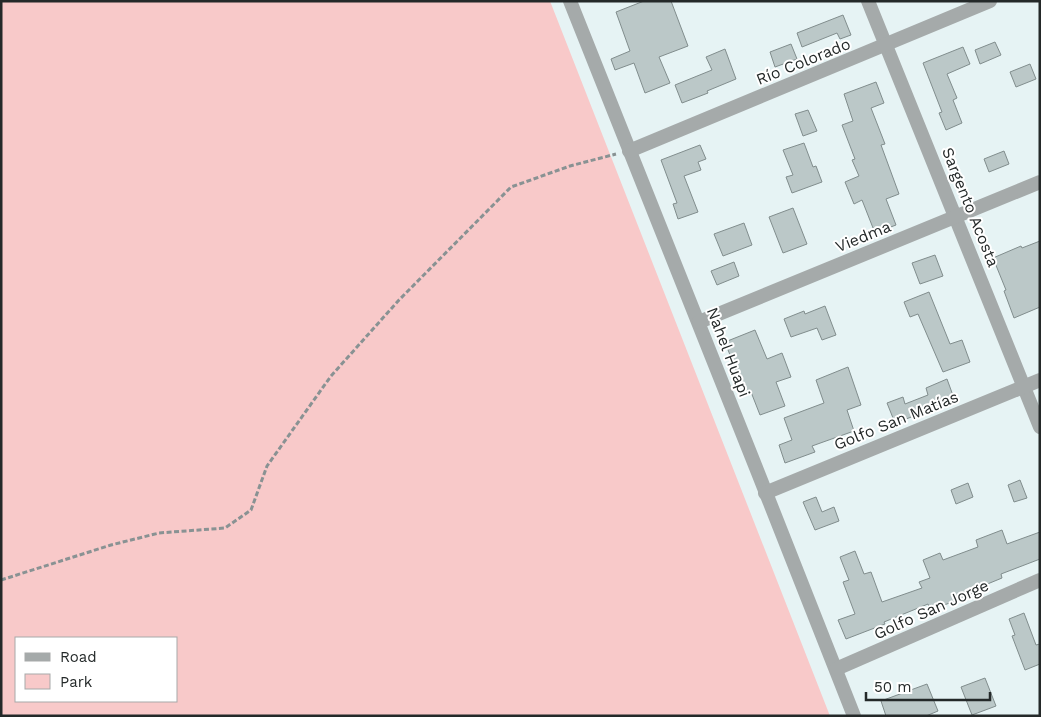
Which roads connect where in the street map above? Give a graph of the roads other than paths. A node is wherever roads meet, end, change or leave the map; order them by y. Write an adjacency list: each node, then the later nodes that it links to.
1 (570, 1): 5 (street, Nahel Huapi)
2 (868, 1): 4 (street, Sargento Acosta)
3 (990, 1): 4 (street, Río Colorado)
4 (886, 45): 5 (street, Río Colorado); 7 (street, Sargento Acosta)
5 (629, 151): 8 (street, Nahel Huapi)
6 (1040, 182): 7 (street, Viedma)
7 (956, 217): 8 (street, Viedma); 10 (street, Sargento Acosta)
8 (699, 322): 12 (street, Nahel Huapi)
9 (1040, 380): 10 (street, Golfo San Matías)
10 (1024, 386): 11 (street, Sargento Acosta); 12 (street, Golfo San Matías)
11 (1040, 426)
12 (765, 493): 14 (street, Nahel Huapi)
13 (1040, 580): 14 (street, Golfo San Jorge)
14 (836, 669): 15 (street, Nahel Huapi)
15 (854, 716)

